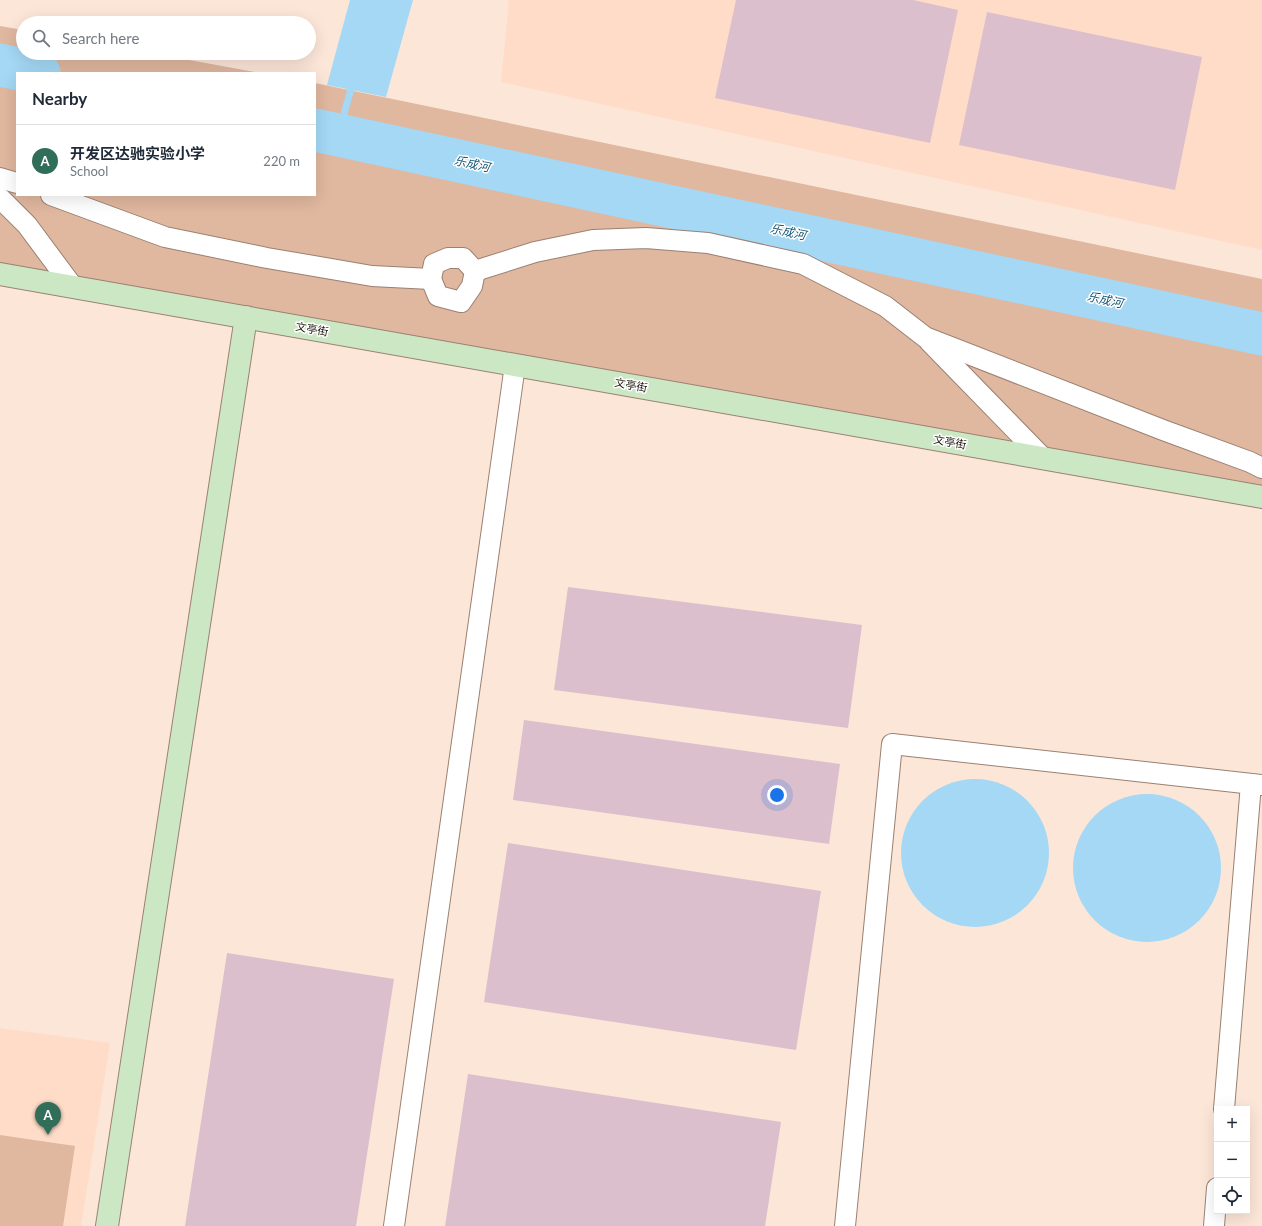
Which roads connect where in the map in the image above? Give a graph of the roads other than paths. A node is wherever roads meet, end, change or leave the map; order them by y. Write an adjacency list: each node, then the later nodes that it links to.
1 (0, 178): 2 (street)
2 (16, 183)
3 (54, 196): 7 (street)
4 (0, 198): 8 (street)
5 (475, 271): 7 (street); 7 (street); 10 (street)
6 (0, 274): 8 (street, 文亭街)
7 (431, 279)
8 (73, 287): 9 (street, 文亭街)
9 (246, 317): 11 (street, 文亭街); 18 (street)
10 (925, 337): 12 (street); 13 (street)
11 (515, 365): 12 (street, 文亭街); 19 (street)
12 (1043, 458): 14 (street, 文亭街)
13 (1262, 468)
14 (1262, 497)
15 (1256, 784): 16 (street); 20 (street)
16 (1224, 1106)
17 (1215, 1214): 21 (street)
18 (107, 1226)
19 (394, 1226)
20 (845, 1226)
21 (1214, 1226)

